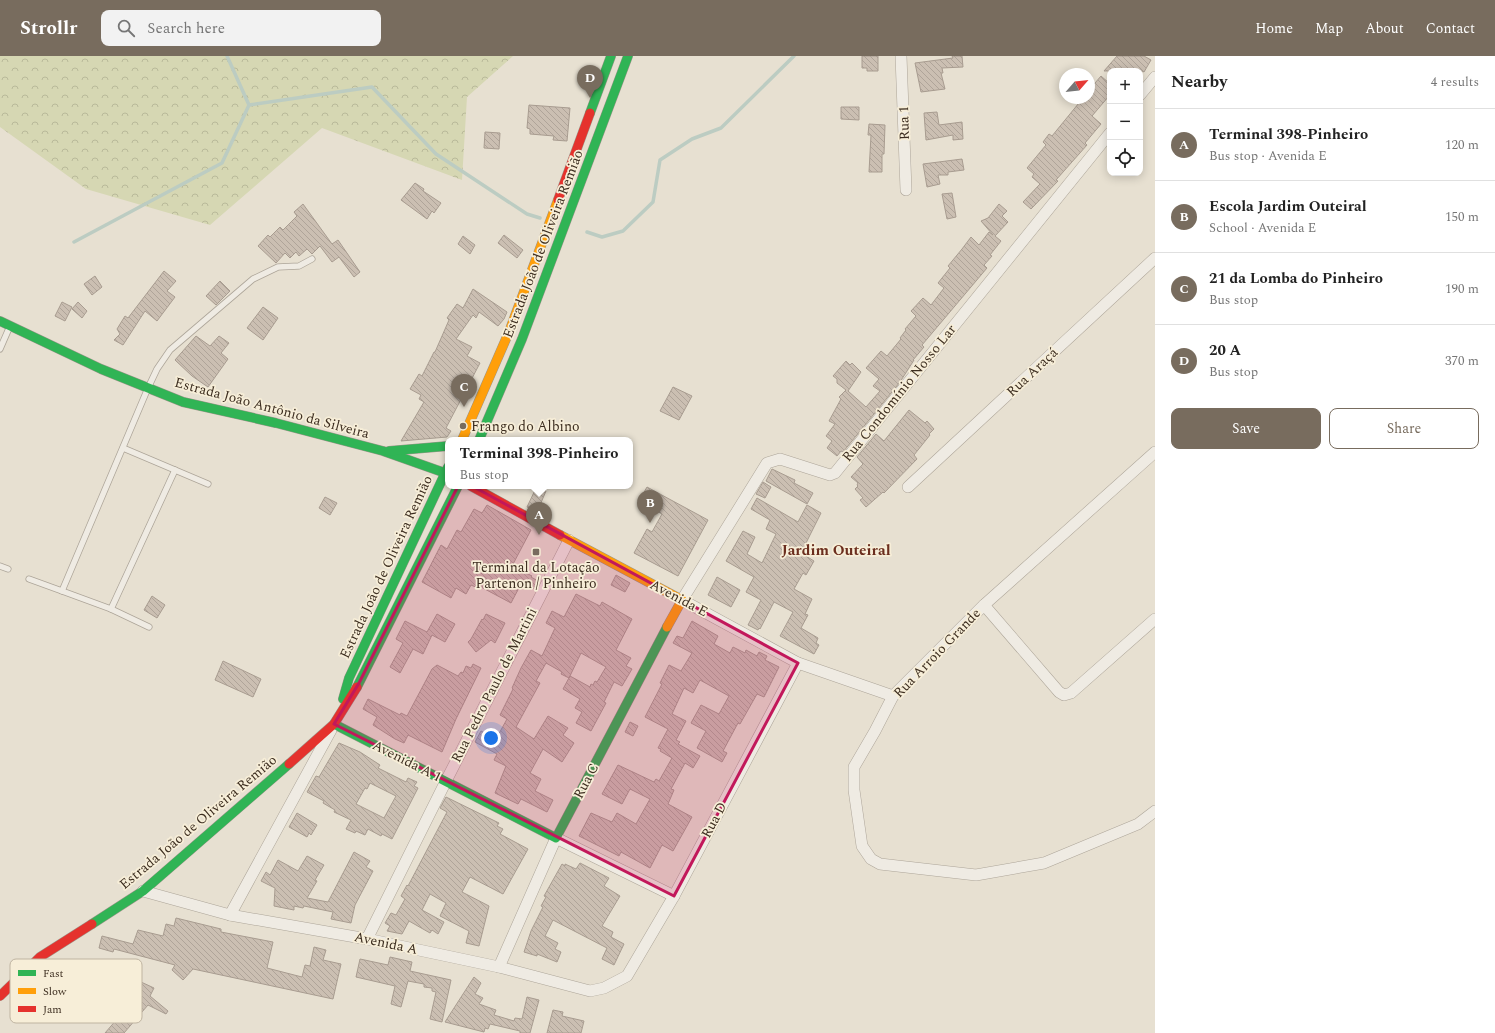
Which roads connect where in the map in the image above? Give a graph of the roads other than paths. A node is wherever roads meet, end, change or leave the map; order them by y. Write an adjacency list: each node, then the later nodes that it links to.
1 (611, 56): 14 (main road, Estrada João de Oliveira Remião)
2 (628, 56): 15 (main road, Estrada João de Oliveira Remião)
3 (901, 56): 7 (street, Rua 1)
4 (1155, 77): 5 (street)
5 (1143, 91)
6 (1107, 136): 32 (street, Rua Condomínio Nosso Lar)
7 (906, 190)
8 (1155, 258): 24 (street, Rua Araçá)
9 (312, 259): 13 (lane)
10 (0, 321): 11 (main road, Estrada João Antônio da Silveira)
11 (10, 326): 12 (lane); 13 (main road, Estrada João Antônio da Silveira)
12 (0, 349)
13 (148, 388): 17 (lane); 18 (main road, Estrada João Antônio da Silveira)
14 (463, 437)
15 (480, 437)
16 (445, 446): 18 (main road, Estrada João Antônio da Silveira)
17 (123, 448): 20 (lane); 31 (lane)
18 (383, 451): 21 (main road, Estrada João Antônio da Silveira)
19 (1155, 452): 33 (street, Rua Arroio Grande)
20 (175, 470): 23 (lane); 34 (lane)
21 (445, 471)
22 (445, 476): 39 (main road, Estrada João de Oliveira Remião)
23 (208, 484)
24 (908, 487)
25 (456, 489): 39 (main road, Estrada João de Oliveira Remião)
26 (476, 489): 27 (main road, Avenida E)
27 (568, 540): 32 (main road, Avenida E); 40 (street, Rua Pedro Paulo de Martini)
28 (0, 566): 29 (lane)
29 (8, 569)
30 (29, 579): 31 (lane)
31 (62, 591): 34 (lane)
32 (682, 600): 37 (street, Avenida E); 42 (main road, Rua C)
33 (984, 605): 35 (street); 38 (street, Rua Arroio Grande)
34 (111, 609): 36 (lane)
35 (1155, 619)
36 (149, 627)
37 (798, 663): 38 (street, Avenida E); 44 (street, Rua D)
38 (893, 696): 41 (street, Rua Arroio Grande)
39 (334, 724): 40 (main road, Avenida A 1); 43 (main road, Estrada João de Oliveira Remião); 45 (street)
40 (446, 781): 42 (main road, Avenida A 1); 46 (street, Rua Pedro Paulo de Martini)
41 (1155, 811)
42 (556, 838): 44 (street, Avenida A 1); 48 (street, Rua C)
43 (143, 891): 45 (street, Avenida A); 47 (main road, Estrada João de Oliveira Remião)
44 (674, 896): 49 (street, Rua D)
45 (230, 915): 46 (street, Avenida A)
46 (367, 939): 48 (street, Avenida A)
47 (38, 959)
48 (499, 967): 49 (street, Avenida A)
49 (627, 976)
50 (10, 986): 51 (main road, Estrada João de Oliveira Remião)
51 (0, 996)

